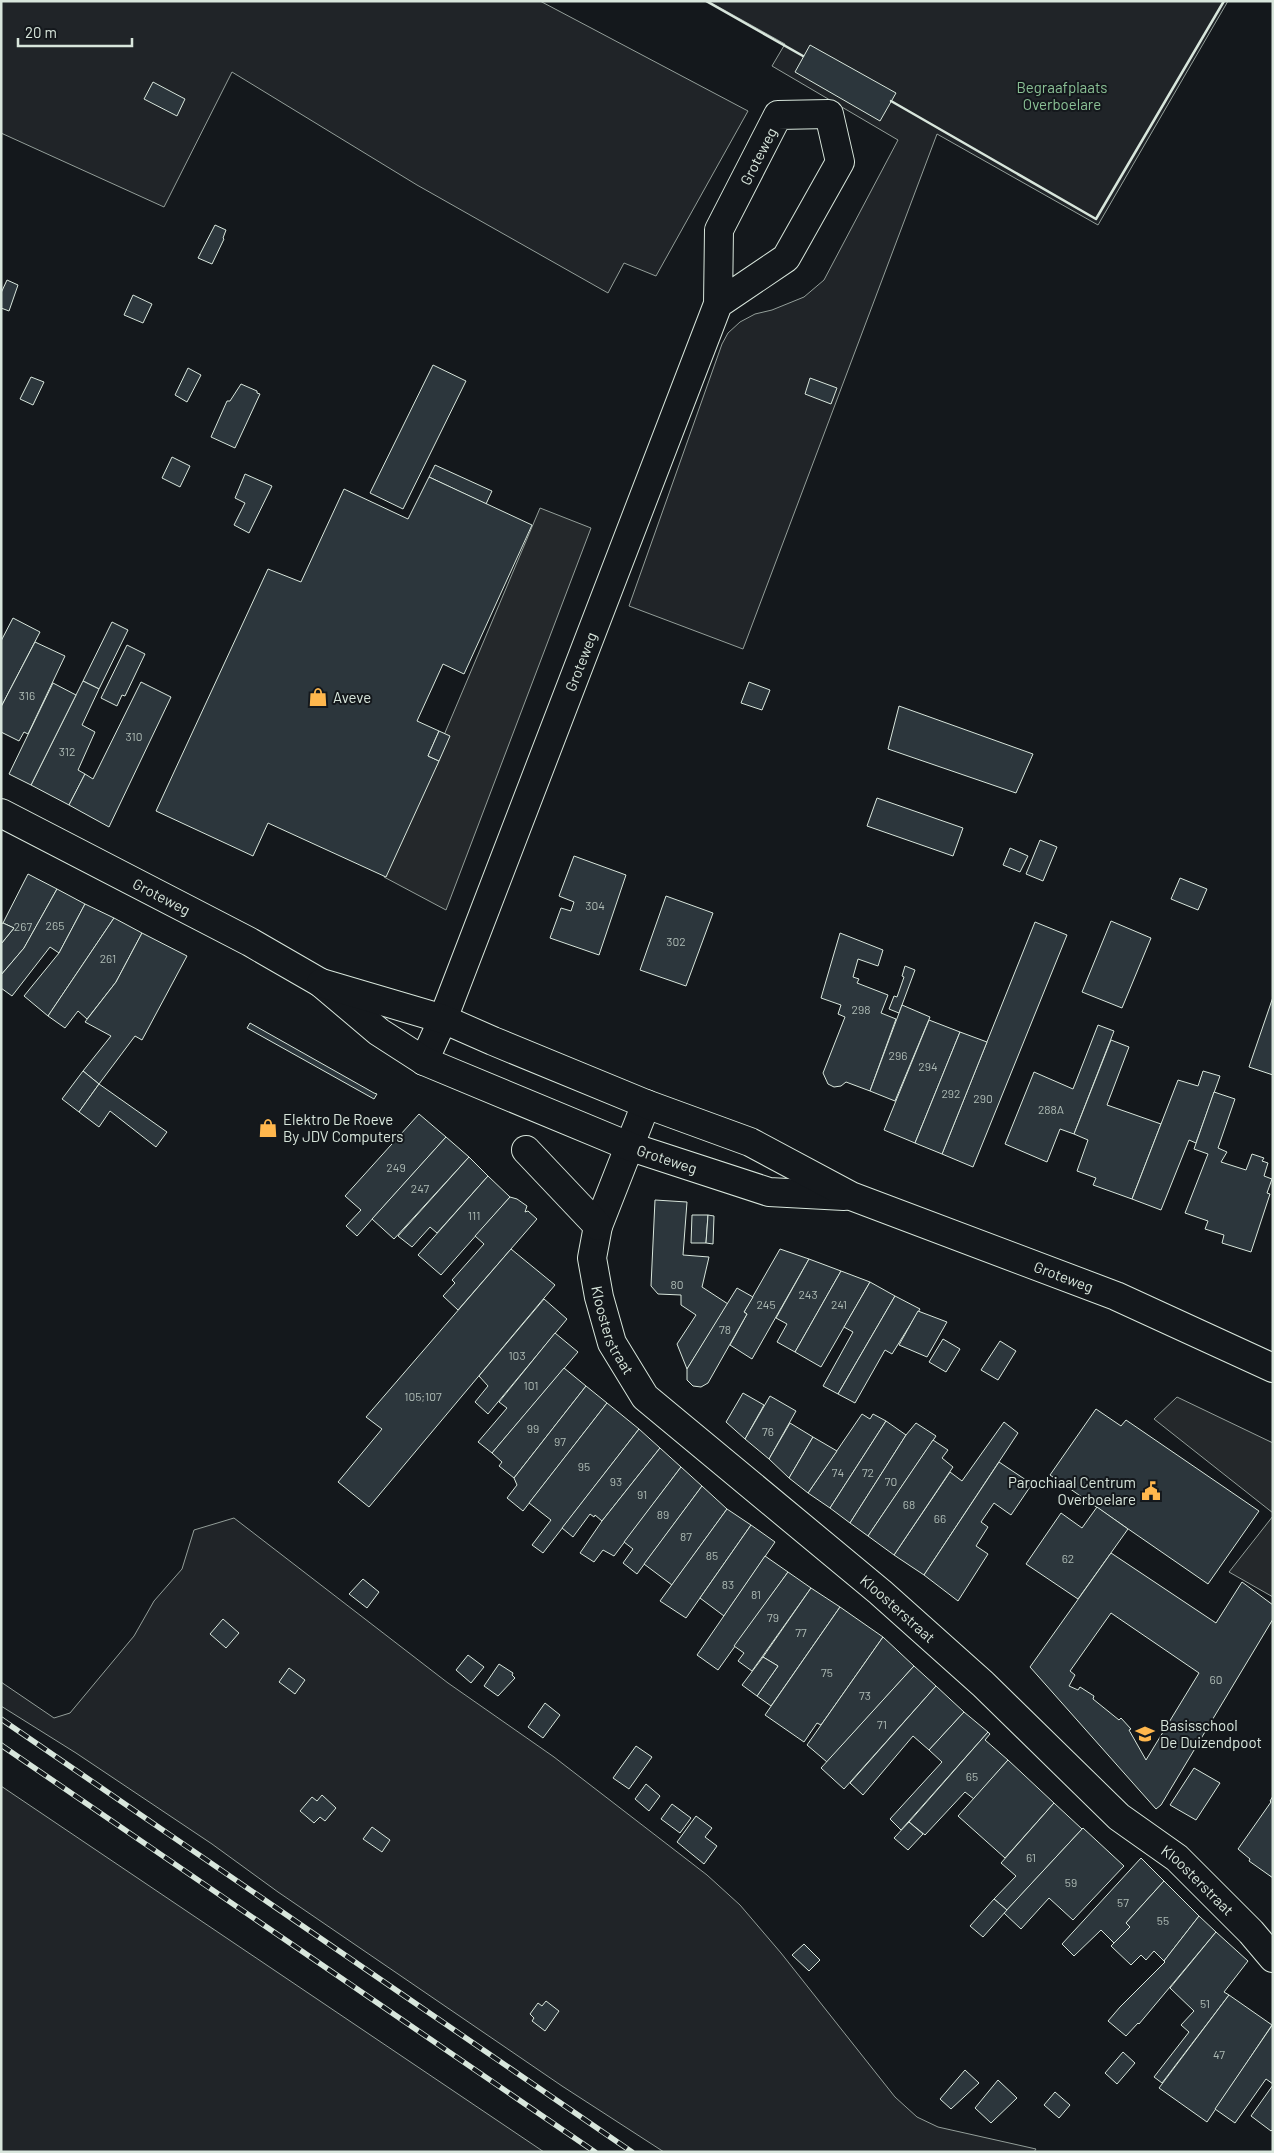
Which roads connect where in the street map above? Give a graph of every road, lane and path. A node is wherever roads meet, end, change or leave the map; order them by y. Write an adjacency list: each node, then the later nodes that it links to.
1 (718, 304): 1 (street, Groteweg); 4 (street, Groteweg)
2 (1, 812): 3 (street, Groteweg)
3 (321, 983): 4 (street, Groteweg); 5 (street, Groteweg)
4 (443, 1019): 5 (street, Groteweg); 6 (street, Groteweg)
5 (424, 1061): 7 (street, Groteweg)
6 (646, 1104): 7 (street, Groteweg); 9 (street, Groteweg)
7 (631, 1146): 9 (street, Groteweg); 10 (street, Kloosterstraat)
8 (526, 1150): 10 (street)
9 (851, 1196): 11 (street, Groteweg)
10 (598, 1226): 12 (street, Kloosterstraat)
11 (1273, 1368)
12 (1273, 1958)

